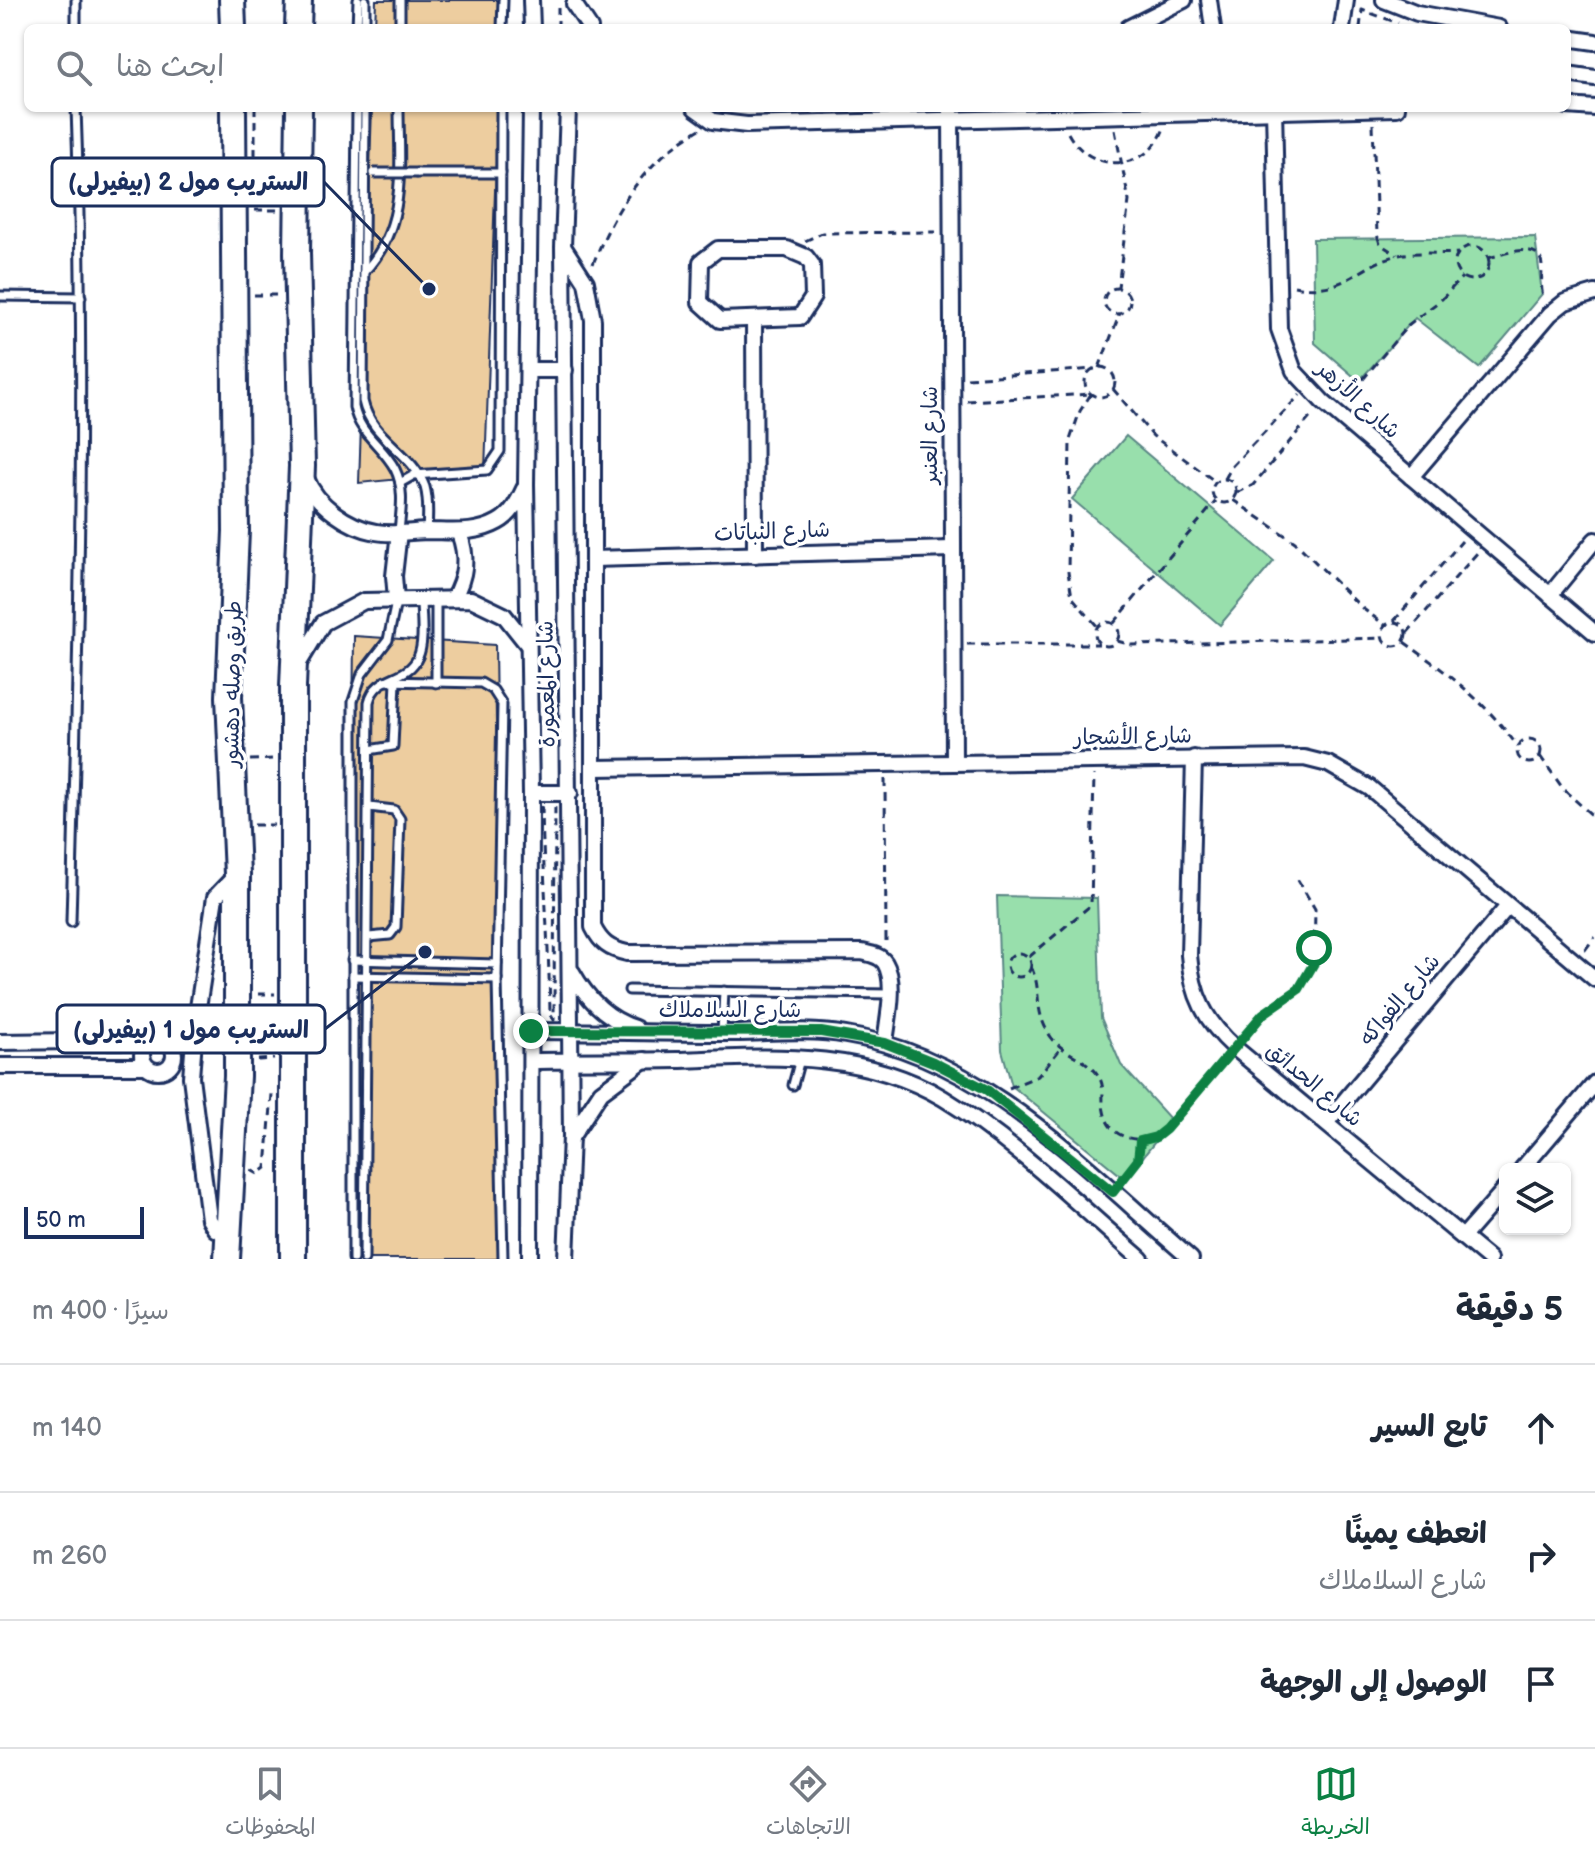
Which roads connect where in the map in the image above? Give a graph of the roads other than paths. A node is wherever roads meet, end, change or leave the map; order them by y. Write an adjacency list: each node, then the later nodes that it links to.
1 (76, 0): 14 (lane)
2 (232, 0): 15 (main road)
3 (299, 0): 16 (main road)
4 (358, 0): 17 (lane)
5 (365, 0): 18 (lane)
6 (400, 0): 19 (lane)
7 (503, 0): 20 (lane)
8 (531, 0): 21 (street)
9 (1184, 0): 24 (street)
10 (1209, 0): 25 (street)
11 (1346, 0): 26 (street)
12 (1384, 0): 27 (street)
13 (574, 2): 22 (street); 23 (street)
14 (76, 24)
15 (233, 24)
16 (298, 24)
17 (357, 24)
18 (365, 24)
19 (400, 24)
20 (502, 24)
21 (532, 24)
22 (572, 24)
23 (588, 24)
24 (1136, 24)
25 (1212, 24)
26 (1343, 24)
27 (1477, 24)
28 (1571, 39): 29 (street)
29 (1595, 42)
30 (1571, 75): 31 (street)
31 (1595, 78)
32 (1571, 106): 33 (street)
33 (1595, 108)
34 (76, 112): 53 (lane)
35 (233, 112): 86 (main road, طريق وصله دهشور)
36 (299, 112): 57 (main road)
37 (357, 112): 47 (lane)
38 (365, 112): 47 (lane)
39 (399, 112): 50 (lane)
40 (501, 112): 48 (lane)
41 (531, 112): 55 (street, شارع المعمورة)
42 (570, 112): 49 (street, شارع المعمورة)
43 (701, 112): 46 (street)
44 (1166, 112): 46 (street)
45 (1274, 112): 59 (street, شارع الأزهر)
46 (951, 113): 66 (street, شارع العنبر)
47 (364, 172): 48 (lane, bridge); 50 (lane)
48 (501, 173): 58 (lane)
49 (563, 247): 56 (street, شارع المعمورة); 68 (street)
50 (359, 272): 58 (lane); 60 (lane)
51 (1595, 293): 59 (street)
52 (0, 296): 53 (lane)
53 (81, 297): 90 (lane)
54 (754, 319): 54 (street); 67 (street)
55 (528, 370): 56 (street); 61 (street, شارع المعمورة)
56 (565, 370): 84 (street, شارع المعمورة)
57 (302, 466): 63 (street); 78 (main road)
58 (419, 475): 60 (lane); 62 (lane)
59 (1411, 477): 69 (street, شارع الأزهر)
60 (400, 483): 63 (lane)
61 (526, 484): 64 (street); 74 (street, شارع المعمورة)
62 (427, 531): 63 (street); 64 (street)
63 (399, 532): 70 (street)
64 (459, 533): 72 (street)
65 (1595, 540): 69 (street)
66 (952, 549): 67 (street, شارع النباتات); 81 (street, شارع العنبر)
67 (755, 555): 68 (street, شارع النباتات)
68 (593, 559): 82 (street)
69 (1550, 595): 73 (street, شارع الأزهر)
70 (396, 599): 71 (street); 78 (street); 92 (lane)
71 (429, 599): 72 (street); 75 (lane); 77 (lane)
72 (453, 599): 74 (street)
73 (1595, 633)
74 (527, 644): 83 (street, شارع المعمورة)
75 (382, 681): 76 (lane); 79 (lane)
76 (396, 682): 77 (lane); 79 (lane)
77 (436, 683): 94 (lane)
78 (293, 687): 128 (main road)
79 (369, 750): 85 (lane)
80 (1194, 758): 81 (street, شارع الأشجار); 89 (street, شارع الأشجار); 122 (street, شارع الحدائق)
81 (954, 762): 82 (street, شارع الأشجار)
82 (594, 768): 88 (street)
83 (531, 793): 84 (street); 104 (street, شارع المعمورة)
84 (570, 793): 87 (street, شارع المعمورة)
85 (369, 807): 91 (lane); 91 (lane)
86 (237, 874): 103 (street); 127 (main road, طريق وصله دهشور)
87 (571, 881): 88 (street); 95 (street, شارع المعمورة)
88 (592, 882): 102 (street)
89 (1508, 906): 99 (street, شارع الأشجار); 122 (street, شارع الفواكه)
90 (71, 922)
91 (369, 937): 93 (lane)
92 (352, 960): 93 (lane); 96 (lane)
93 (369, 960): 94 (lane); 97 (lane)
94 (497, 964): 98 (lane)
95 (570, 969): 105 (street, شارع المعمورة); 106 (street)
96 (353, 976): 97 (lane); 129 (lane)
97 (368, 976): 98 (lane); 130 (lane)
98 (497, 979): 131 (lane)
99 (1595, 979)
100 (629, 990): 101 (lane)
101 (724, 991): 102 (lane); 107 (lane)
102 (889, 994): 110 (street)
103 (195, 1027): 108 (street); 119 (street)
104 (531, 1031): 105 (street, شارع السلاملاك); 114 (street, شارع المعمورة)
105 (570, 1031): 106 (street, شارع السلاملاك); 115 (street, شارع المعمورة)
106 (654, 1032): 107 (street, شارع السلاملاك); 113 (street)
107 (722, 1033): 110 (street, شارع السلاملاك)
108 (158, 1041): 109 (street); 117 (street); 118 (street)
109 (0, 1042)
110 (885, 1043): 135 (street, شارع السلاملاك)
111 (800, 1057): 113 (street); 121 (lane); 134 (street)
112 (644, 1060): 113 (street); 115 (street); 123 (street)
113 (664, 1060)
114 (531, 1061): 115 (street); 132 (street, شارع المعمورة)
115 (569, 1061): 123 (street, شارع المعمورة)
116 (0, 1066): 117 (street)
117 (146, 1066): 118 (street)
118 (168, 1068): 119 (street)
119 (191, 1077): 127 (street)
120 (1595, 1083): 124 (street)
121 (793, 1085)
122 (1326, 1123): 126 (street, شارع الحدائق)
123 (571, 1136): 133 (street, شارع المعمورة)
124 (1527, 1163)
125 (1499, 1196): 126 (street)
126 (1463, 1237): 136 (street, شارع الحدائق)
127 (228, 1248)
128 (293, 1259)
129 (353, 1259)
130 (364, 1259)
131 (503, 1259)
132 (530, 1259)
133 (566, 1259)
134 (1141, 1259)
135 (1191, 1259)
136 (1489, 1259)

